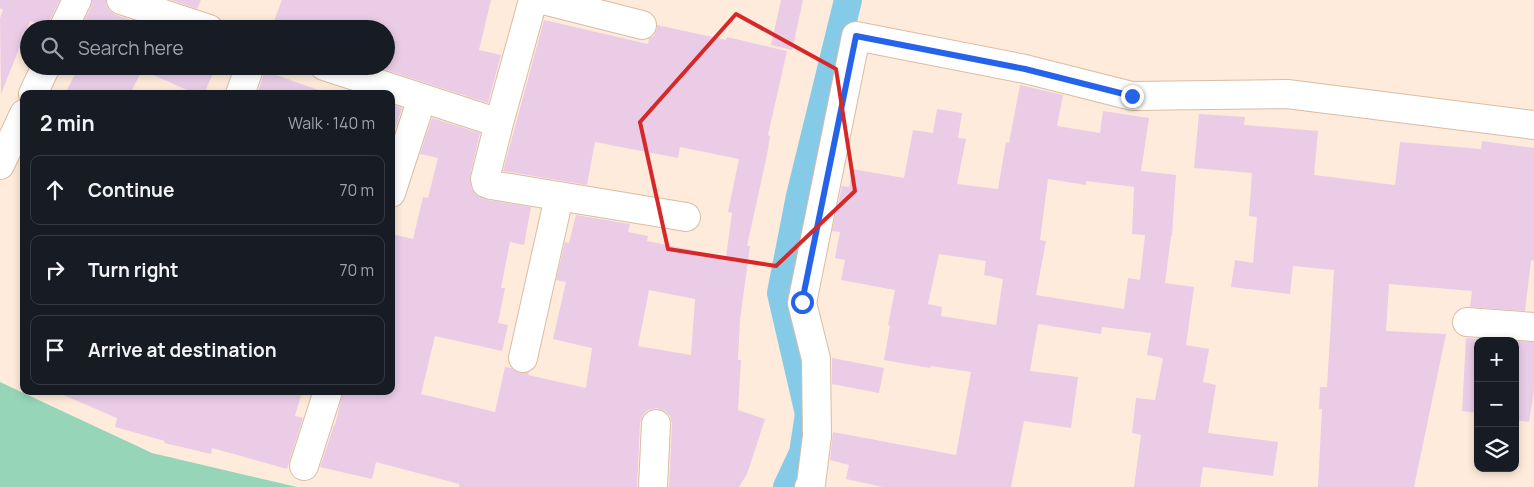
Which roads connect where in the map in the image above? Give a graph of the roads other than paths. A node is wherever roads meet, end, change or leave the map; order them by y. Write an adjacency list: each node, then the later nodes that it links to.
1 (77, 0): 5 (street)
2 (122, 0): 6 (street)
3 (533, 0): 15 (street)
4 (542, 0): 7 (street)
5 (68, 20)
6 (182, 20)
7 (642, 25)
8 (42, 75): 11 (street)
9 (247, 75): 12 (street)
10 (352, 75): 13 (street)
11 (35, 90)
12 (241, 90)
13 (422, 98): 15 (street); 18 (street)
14 (20, 122): 17 (street)
15 (498, 123): 19 (street)
16 (1534, 125): 28 (street)
17 (0, 165)
18 (395, 181)
19 (559, 197): 20 (street); 23 (street)
20 (686, 217)
21 (1467, 322): 22 (street)
22 (1534, 327)
23 (523, 358)
24 (327, 395): 26 (street)
25 (656, 424): 27 (street)
26 (304, 466)
27 (653, 487)
28 (809, 487)

